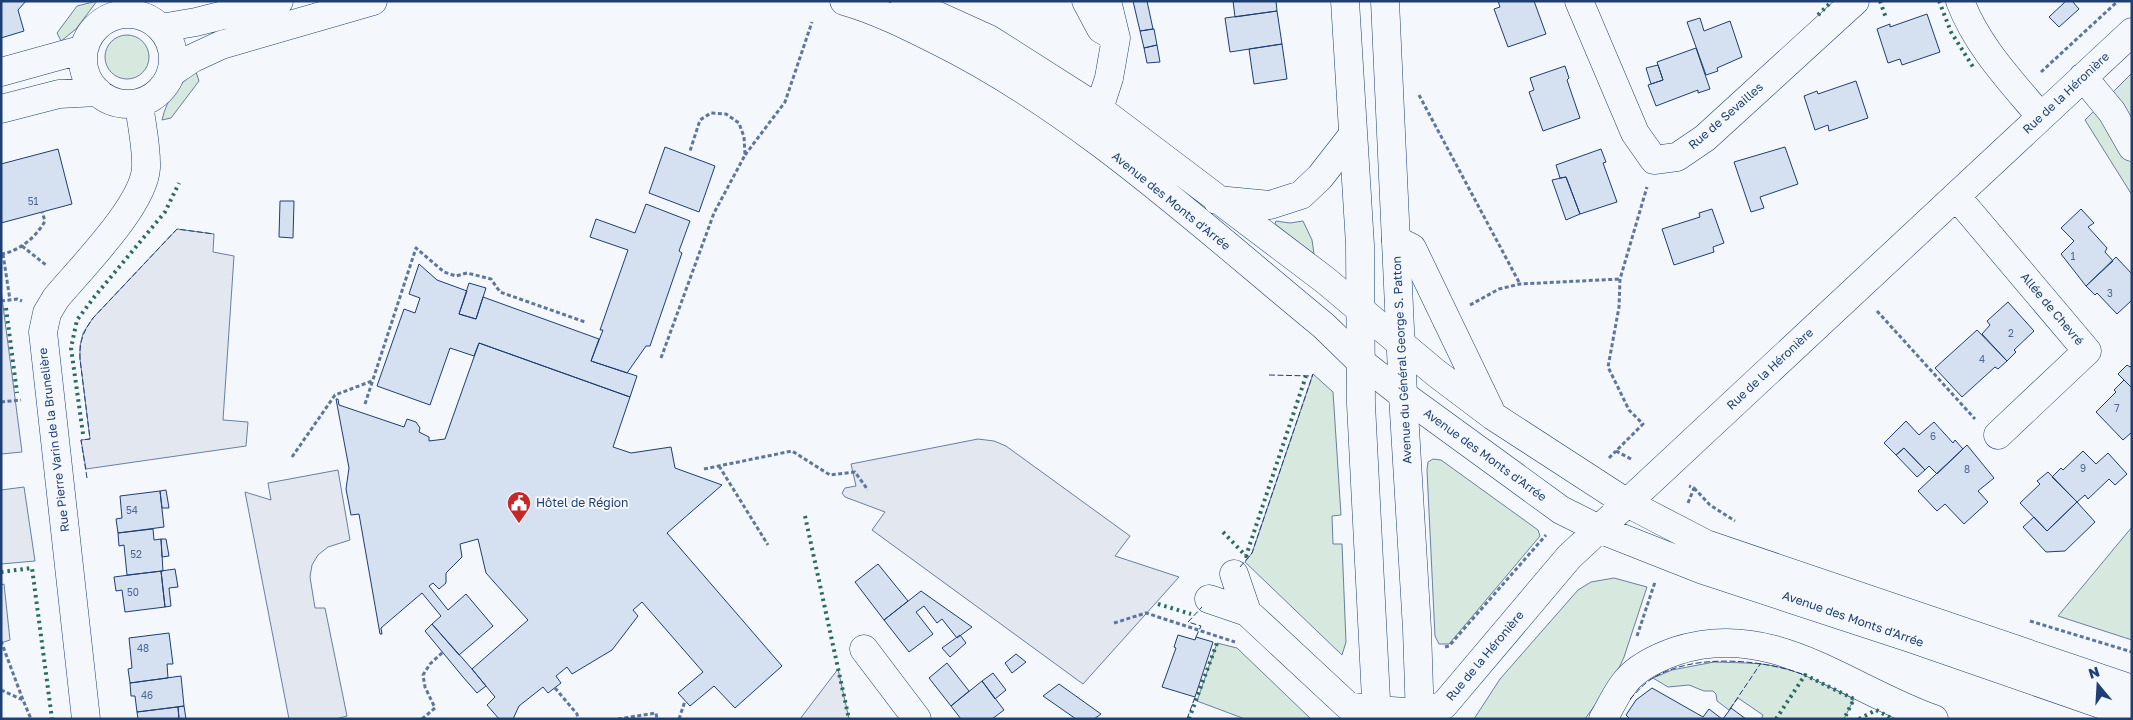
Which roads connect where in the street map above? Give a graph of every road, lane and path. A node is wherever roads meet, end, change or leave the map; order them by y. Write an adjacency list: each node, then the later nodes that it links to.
1 (280, 1): 15 (street)
2 (373, 1): 20 (street)
3 (844, 1): 48 (street, Avenue des Monts d'Arrée)
4 (905, 1): 27 (street, Avenue des Monts d'Arrée)
5 (1086, 1): 17 (street)
6 (1107, 1): 17 (street)
7 (1346, 1): 29 (street)
8 (1385, 1): 22 (street, Avenue du Général George S. Patton)
9 (1579, 1): 33 (street)
10 (1855, 1): 33 (street, Rue de Sevailles)
11 (1960, 1): 24 (street)
12 (2118, 1): 24 (path)
13 (116, 8): 15 (street); 18 (street)
14 (812, 22): 32 (path)
15 (161, 28): 20 (street)
16 (2132, 32): 21 (street, Rue de la Héronière)
17 (1116, 38): 27 (street)
18 (84, 49): 19 (street); 23 (street)
19 (1, 72)
20 (172, 72): 25 (street)
21 (2083, 77): 28 (street, Rue de la Héronière); 30 (street)
22 (1389, 85): 37 (street, Avenue du Général George S. Patton); 40 (path)
23 (98, 92): 25 (street); 26 (street)
24 (2020, 92): 28 (street)
25 (139, 103): 83 (street, Rue Pierre Varin de la Brunelière)
26 (1, 109)
27 (1099, 109): 35 (street, Avenue des Monts d'Arrée)
28 (2040, 117): 34 (street, Rue de la Héronière)
29 (1352, 136): 35 (street); 43 (street)
30 (2132, 147)
31 (690, 151): 32 (path)
32 (745, 155): 47 (path)
33 (1654, 160): 39 (path)
34 (1956, 196): 41 (street, Rue de la Héronière); 54 (street, Allée de Chevré)
35 (1217, 200): 43 (street, Avenue des Monts d'Arrée)
36 (42, 212): 38 (path)
37 (1396, 240): 44 (street); 46 (street, Avenue du Général George S. Patton)
38 (2, 254): 42 (path)
39 (1620, 279): 40 (path); 53 (path)
40 (1520, 284): 44 (path)
41 (1856, 288): 54 (path); 59 (street, Rue de la Héronière)
42 (10, 300)
43 (1361, 309): 46 (street, Avenue des Monts d'Arrée); 48 (street)
44 (1446, 318): 52 (street)
45 (585, 322): 49 (path)
46 (1400, 342): 50 (street, Avenue du Général George S. Patton); 52 (street, Avenue des Monts d'Arrée)
47 (661, 358)
48 (1361, 362): 50 (street, Avenue des Monts d'Arrée); 79 (street)
49 (372, 381): 51 (path); 55 (path)
50 (1403, 395): 60 (street, Avenue des Monts d'Arrée); 81 (street, Avenue du Général George S. Patton)
51 (365, 404)
52 (1493, 416): 59 (street, Avenue des Monts d'Arrée)
53 (1643, 424)
54 (1998, 435)
55 (292, 457)
56 (719, 466): 57 (path); 58 (path); 62 (path)
57 (704, 469)
58 (868, 490)
59 (1627, 503): 60 (street, Rue de la Héronière); 76 (street, Avenue des Monts d'Arrée)
60 (1599, 529): 63 (street, Avenue des Monts d'Arrée); 81 (street, Rue de la Héronière)
61 (1549, 532): 70 (path)
62 (768, 545)
63 (1666, 555): 73 (path); 80 (street, Avenue des Monts d'Arrée)
64 (1234, 574): 66 (street)
65 (1209, 598): 66 (street)
66 (1247, 612): 79 (street)
67 (1114, 623): 69 (path)
68 (1, 641): 77 (path)
69 (1237, 643)
70 (1440, 648)
71 (864, 649): 89 (street)
72 (443, 652): 84 (path)
73 (1627, 679): 90 (street); 91 (street)
74 (555, 688): 85 (path)
75 (1, 690): 77 (path)
76 (2132, 690)
77 (23, 700): 82 (path)
78 (685, 701): 88 (path)
79 (1377, 714): 81 (street)
80 (2132, 715)
81 (1420, 716)
82 (32, 719)
83 (86, 719)
84 (422, 719)
85 (578, 719)
86 (618, 719): 87 (path)
87 (657, 719)
88 (679, 719)
89 (917, 719)
90 (1603, 719)
91 (1934, 719)

